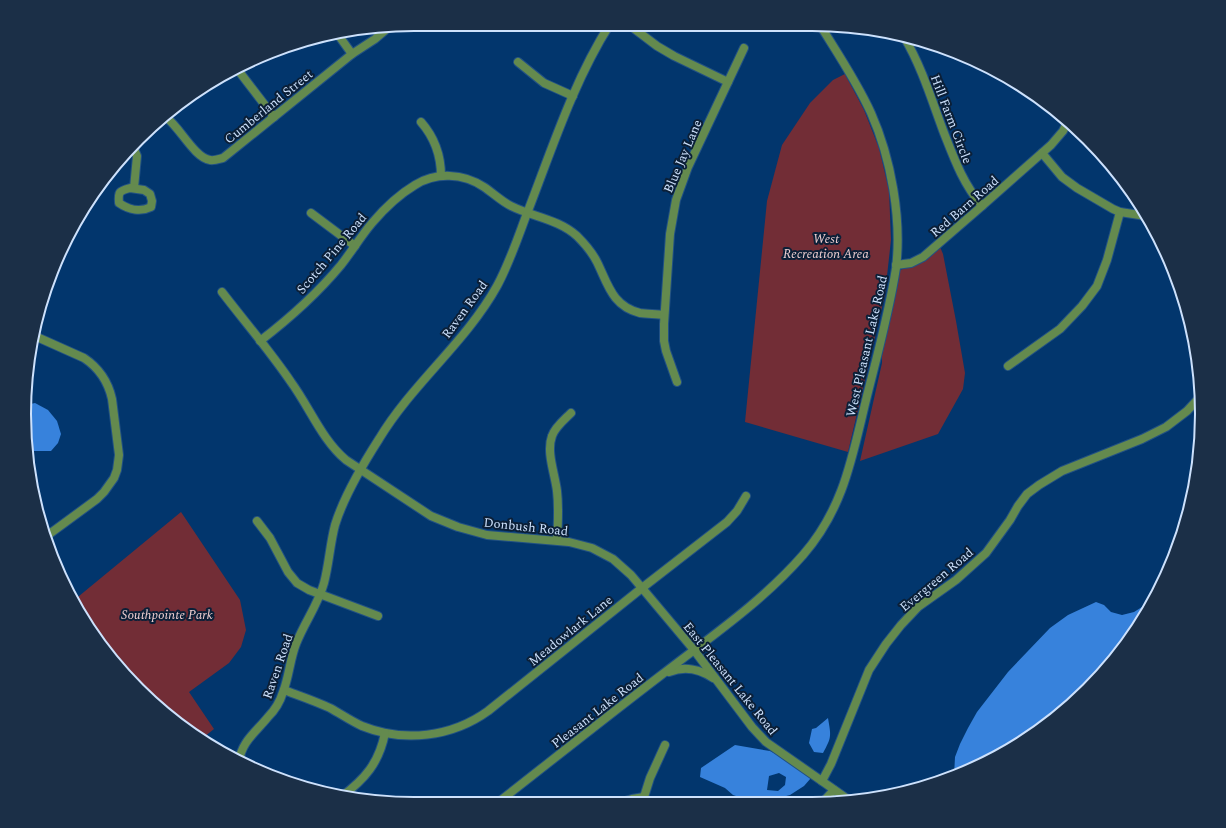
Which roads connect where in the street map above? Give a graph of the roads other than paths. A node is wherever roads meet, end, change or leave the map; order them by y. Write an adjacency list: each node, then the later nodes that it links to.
1 (606, 31): 12 (street, Raven Road)
2 (638, 31): 11 (street)
3 (824, 31): 27 (street, West Pleasant Lake Road)
4 (383, 33): 8 (street, Cumberland Street)
5 (340, 38): 8 (street)
6 (907, 43): 21 (street, Hill Farm Circle)
7 (744, 48): 11 (street, Blue Jay Lane)
8 (352, 54): 13 (street, Cumberland Street)
9 (518, 62): 12 (street)
10 (240, 73): 13 (street)
11 (728, 82): 29 (street, Blue Jay Lane)
12 (573, 96): 22 (street, Raven Road)
13 (274, 117): 14 (street, Cumberland Street)
14 (169, 120)
15 (421, 122): 19 (street)
16 (1065, 126): 18 (street)
17 (135, 151): 20 (street)
18 (1042, 153): 21 (street, Red Barn Road); 23 (street)
19 (441, 176): 22 (street, Scotch Pine Road); 26 (street, Scotch Pine Road)
20 (134, 188)
21 (982, 206): 27 (street, Red Barn Road)
22 (528, 212): 29 (street); 36 (street, Raven Road)
23 (1120, 212): 25 (street); 32 (street)
24 (311, 213): 26 (street)
25 (1139, 215)
26 (356, 246): 31 (street, Scotch Pine Road)
27 (896, 265): 45 (street, West Pleasant Lake Road)
28 (222, 292): 31 (street)
29 (664, 315): 33 (street, Blue Jay Lane)
30 (38, 338): 39 (street)
31 (260, 342): 36 (street)
32 (1008, 366)
33 (677, 382)
34 (1195, 402): 53 (street, Evergreen Road)
35 (571, 413): 40 (street)
36 (361, 469): 40 (street, Donbush Road); 42 (street, Raven Road)
37 (746, 496): 41 (street, Meadowlark Lane)
38 (257, 521): 42 (street)
39 (50, 533)
40 (557, 540): 41 (street, Donbush Road)
41 (642, 588): 44 (street, Donbush Road); 50 (street, Meadowlark Lane)
42 (320, 594): 43 (street); 49 (street, Raven Road)
43 (378, 616)
44 (673, 625): 46 (street, East Pleasant Lake Road)
45 (712, 635): 46 (street, Pleasant Lake Road)
46 (694, 650): 47 (street, Pleasant Lake Road); 48 (street, East Pleasant Lake Road)
47 (661, 675): 48 (street); 58 (street, Pleasant Lake Road)
48 (720, 684): 53 (street, East Pleasant Lake Road)
49 (284, 690): 50 (street, Meadowlark Lane); 52 (street, Raven Road)
50 (385, 733): 55 (street)
51 (665, 745): 59 (street)
52 (240, 756)
53 (822, 781): 54 (street, East Pleasant Lake Road)
54 (834, 790): 56 (street); 57 (street, East Pleasant Lake Road)
55 (348, 791)
56 (828, 796)
57 (842, 796)
58 (505, 797)
59 (646, 797)

